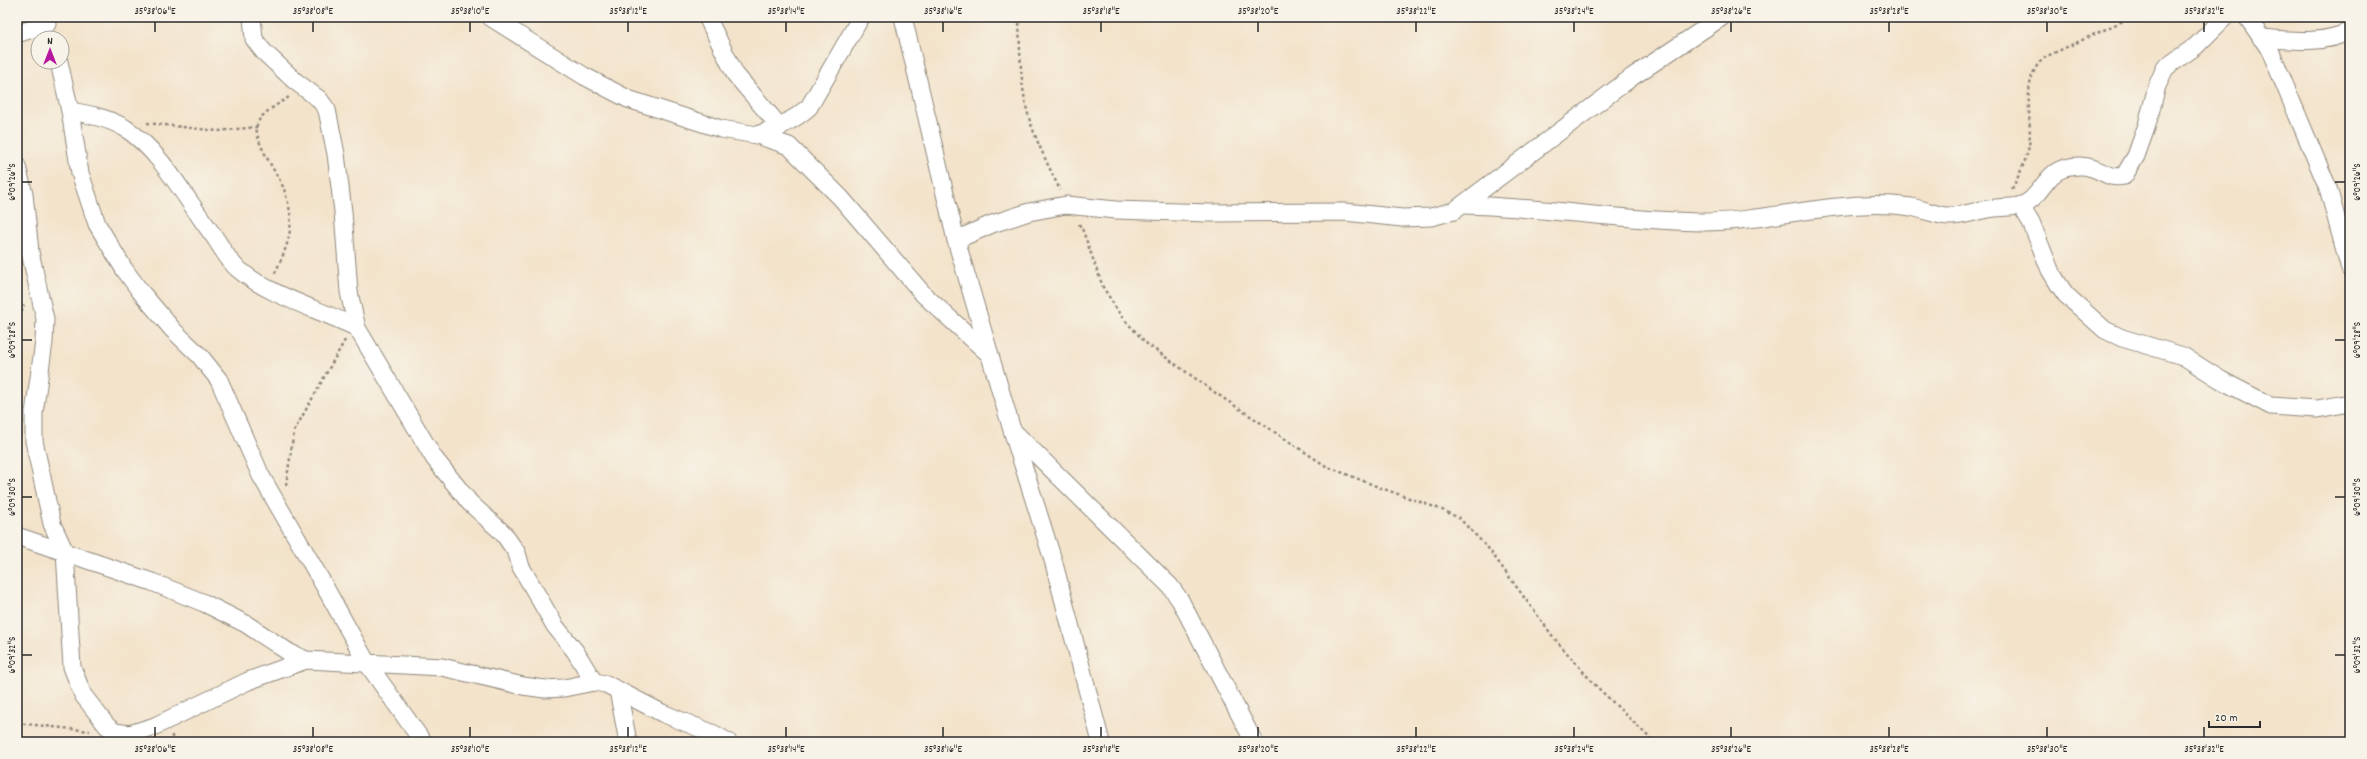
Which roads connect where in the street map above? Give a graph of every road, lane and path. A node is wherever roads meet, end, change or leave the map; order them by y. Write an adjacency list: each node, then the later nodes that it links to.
1 (252, 17): 16 (street)
2 (490, 17): 21 (street)
3 (707, 17): 20 (street)
4 (861, 17): 20 (street)
5 (903, 17): 27 (street)
6 (1019, 17): 23 (path)
7 (1722, 17): 24 (street)
8 (2132, 17): 26 (path)
9 (2225, 17): 25 (street)
10 (2247, 17): 14 (street)
11 (48, 26): 13 (street)
12 (2350, 31): 14 (street)
13 (17, 34)
14 (2261, 38): 28 (street)
15 (61, 70): 17 (street)
16 (303, 87): 19 (path); 30 (street)
17 (70, 111): 29 (street); 34 (street)
18 (141, 122): 19 (path)
19 (257, 127): 29 (path)
20 (780, 127): 21 (street)
21 (757, 135): 31 (street)
22 (17, 166): 36 (street)
23 (1066, 204): 24 (street); 27 (street); 48 (path)
24 (1464, 204): 26 (street)
25 (2021, 206): 26 (street); 32 (street)
26 (2004, 208)
27 (956, 240): 31 (street)
28 (2350, 269)
29 (272, 291): 30 (street)
30 (355, 327): 34 (path); 39 (street)
31 (990, 355): 33 (street)
32 (2350, 403)
33 (1012, 430): 46 (street); 47 (street)
34 (279, 506): 38 (street)
35 (17, 536): 36 (street)
36 (65, 552): 37 (street); 42 (street)
37 (306, 660): 38 (street); 42 (street)
38 (367, 663): 39 (street); 43 (street)
39 (594, 682): 40 (street)
40 (618, 690): 44 (street); 45 (street)
41 (17, 723): 42 (path)
42 (115, 732)
43 (424, 742)
44 (628, 742)
45 (728, 742)
46 (1101, 742)
47 (1254, 742)
48 (1654, 742)

